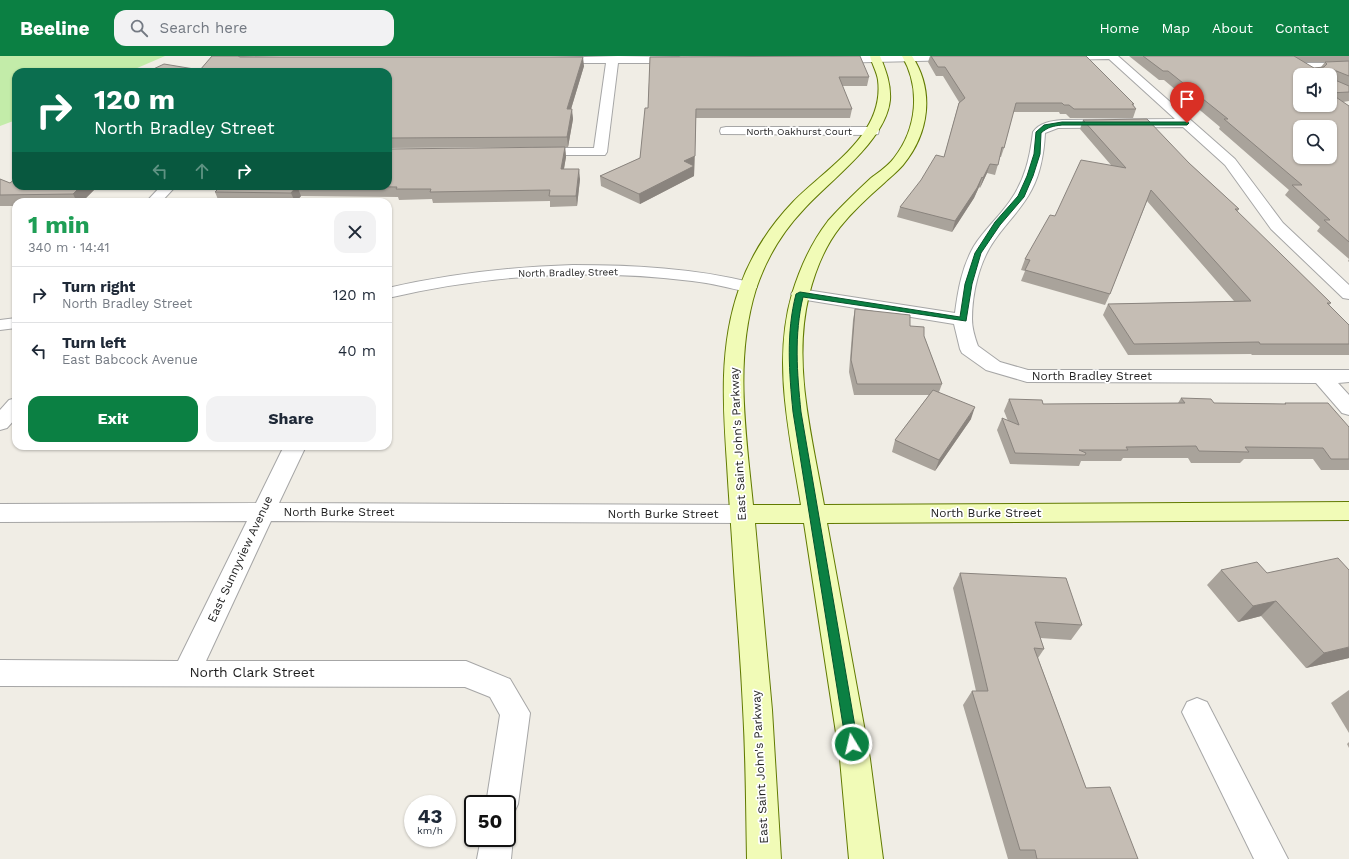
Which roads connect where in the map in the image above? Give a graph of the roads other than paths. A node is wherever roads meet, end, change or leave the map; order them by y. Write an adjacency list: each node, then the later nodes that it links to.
1 (1112, 56): 4 (street); 14 (street)
2 (908, 57): 3 (street); 6 (street); 22 (main road)
3 (971, 57)
4 (1042, 57)
5 (613, 58): 8 (street); 9 (street); 17 (street)
6 (876, 58): 10 (street); 16 (main road, East Saint John's Parkway)
7 (1289, 59): 11 (street)
8 (542, 60)
9 (690, 60)
10 (822, 60)
11 (1301, 66): 12 (street); 13 (street)
12 (1349, 66)
13 (1304, 68)
14 (1187, 123): 23 (street); 24 (street, North Bradley Street)
15 (726, 131): 16 (street, North Oakhurst Court)
16 (873, 131): 20 (main road, East Saint John's Parkway)
17 (522, 152)
18 (165, 190): 19 (street)
19 (157, 198)
20 (748, 287): 21 (street, North Bradley Street); 36 (main road, East Saint John's Parkway)
21 (392, 292)
22 (800, 294): 24 (street); 37 (main road)
23 (1349, 294)
24 (963, 320): 28 (street, North Bradley Street)
25 (12, 324): 26 (street)
26 (0, 325)
27 (1349, 376): 28 (street, North Bradley Street)
28 (1321, 377): 29 (street)
29 (1349, 408)
30 (12, 410): 31 (street)
31 (0, 423)
32 (293, 450): 34 (street, East Sunnyview Avenue)
33 (1349, 511): 37 (main road, North Burke Street)
34 (262, 512): 35 (street, North Burke Street); 36 (street, North Burke Street); 38 (street, East Sunnyview Avenue)
35 (0, 513)
36 (742, 514): 37 (main road, North Burke Street); 44 (main road, East Saint John's Parkway)
37 (814, 514): 45 (main road)
38 (187, 672): 39 (street, North Clark Street); 41 (street, North Clark Street)
39 (0, 673)
40 (1197, 712): 46 (street)
41 (503, 795)
42 (496, 847): 43 (street)
43 (494, 859)
44 (764, 859)
45 (866, 859)
46 (1271, 859)

